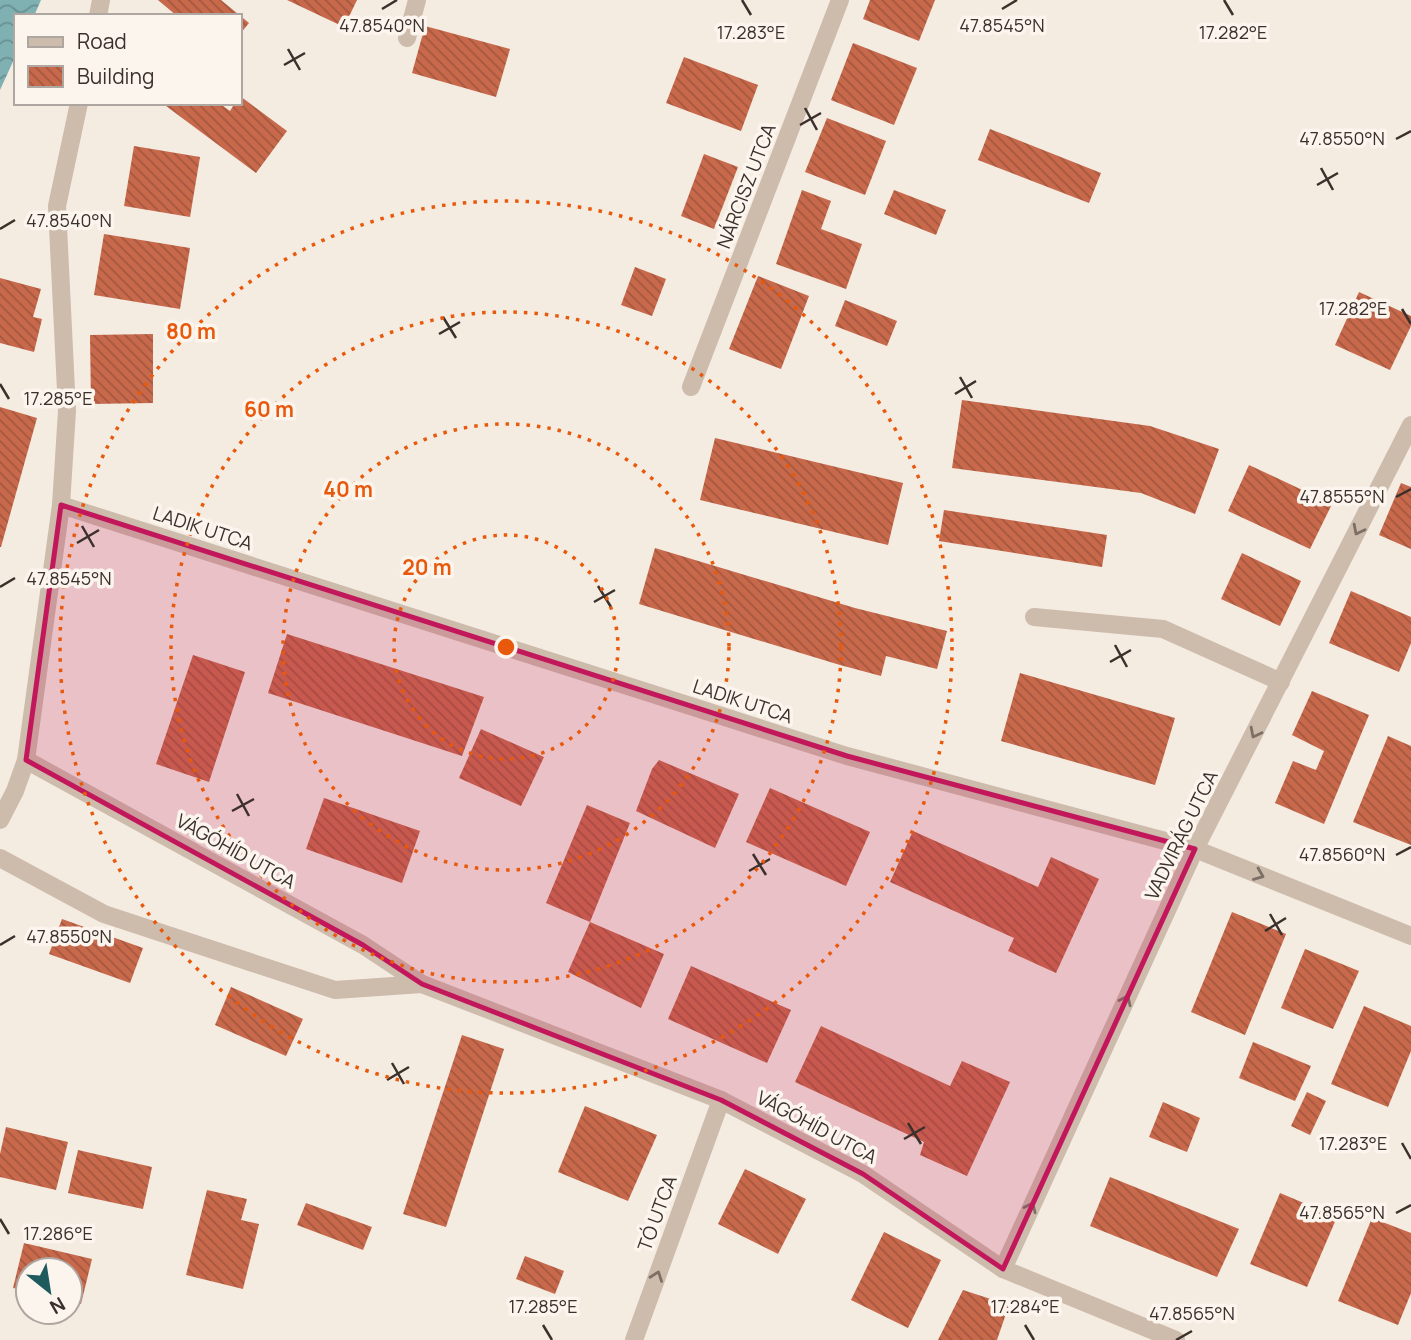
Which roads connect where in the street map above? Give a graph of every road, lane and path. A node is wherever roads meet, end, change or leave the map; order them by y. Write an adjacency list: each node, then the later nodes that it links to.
1 (417, 0): 3 (street)
2 (840, 0): 5 (street, NÁRCISZ UTCA)
3 (407, 38)
4 (79, 105): 7 (street)
5 (691, 387)
6 (1411, 425): 9 (street, VADVIRÁG UTCA, one-way to 9)
7 (61, 505): 10 (street); 12 (street, LADIK UTCA)
8 (1034, 617): 9 (street)
9 (1281, 682): 12 (street, VADVIRÁG UTCA, one-way to 12)
10 (26, 760): 11 (street); 15 (street, VÁGÓHÍD UTCA)
11 (0, 820)
12 (1195, 849): 14 (street, LADIK UTCA, one-way to 14); 17 (street, VADVIRÁG UTCA, one-way to 12)
13 (0, 858): 15 (street, VÁGÓHÍD UTCA)
14 (1411, 936)
15 (422, 984): 16 (street, VÁGÓHÍD UTCA)
16 (721, 1100): 17 (street, VÁGÓHÍD UTCA); 18 (street, TÓ UTCA, one-way to 16)
17 (1003, 1269): 19 (street, VÁGÓHÍD UTCA)
18 (634, 1340)
19 (1176, 1340)

